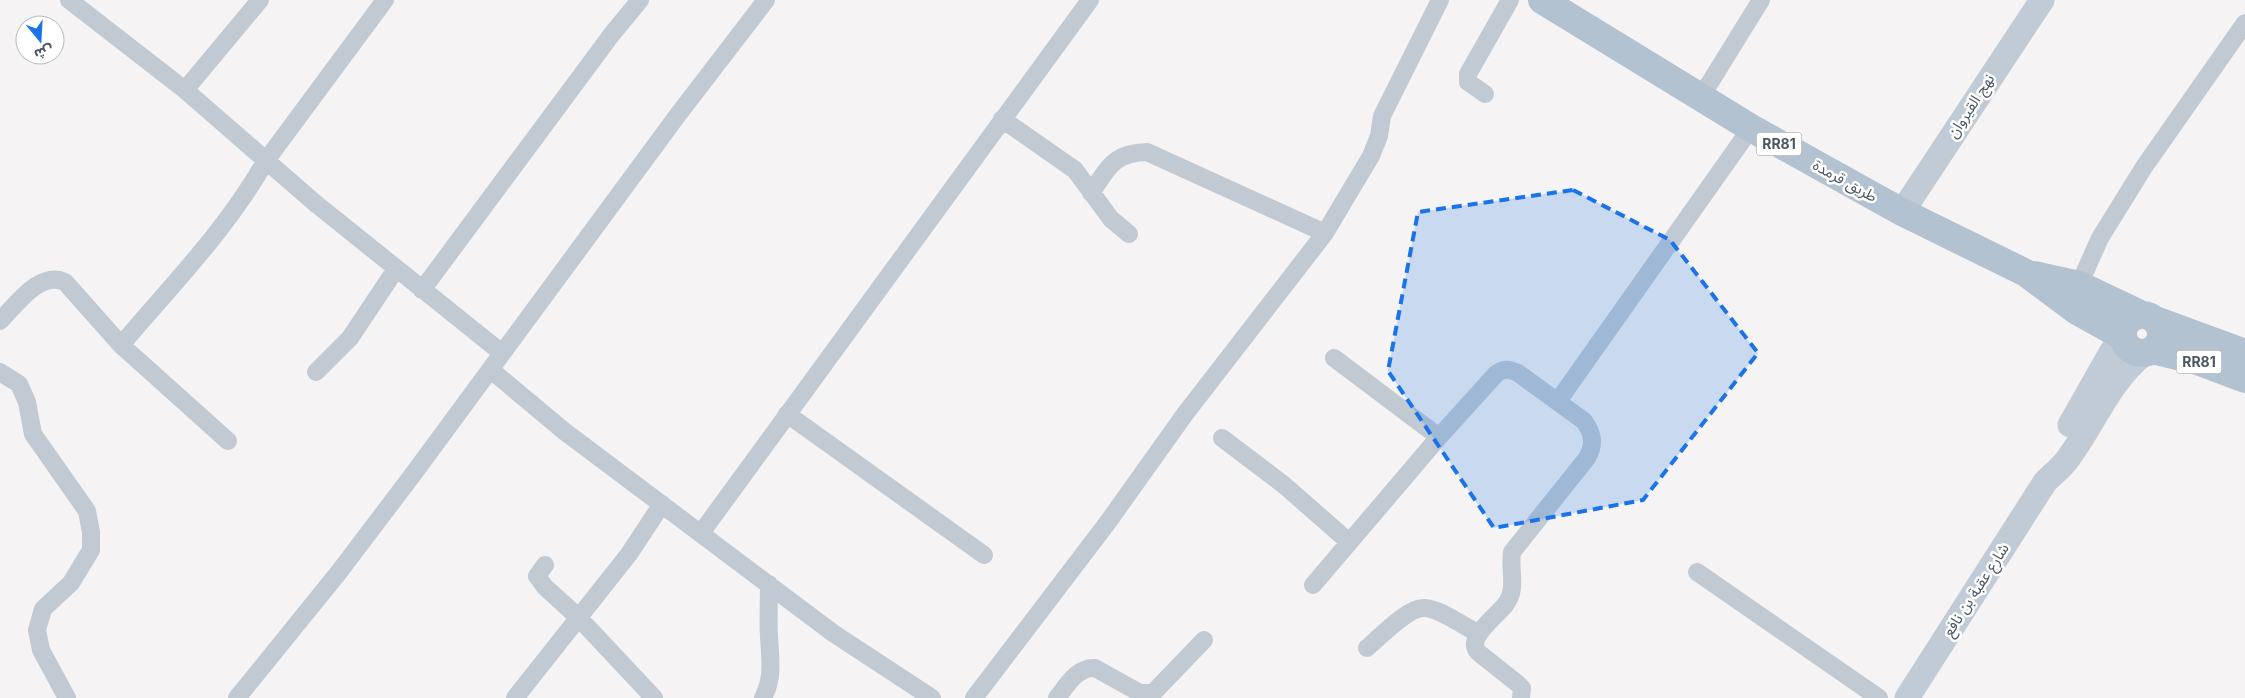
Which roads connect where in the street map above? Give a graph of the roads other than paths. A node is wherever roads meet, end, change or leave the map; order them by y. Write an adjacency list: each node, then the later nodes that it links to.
1 (69, 0): 13 (street)
2 (260, 0): 13 (street)
3 (385, 0): 18 (street)
4 (640, 0): 24 (street)
5 (766, 0): 31 (street)
6 (1090, 0): 16 (street)
7 (1440, 0): 21 (street)
8 (1510, 0): 14 (street)
9 (1761, 0): 15 (street)
10 (2042, 0): 20 (main road, نهج القيروان)
11 (1559, 4): 15 (main road, طريق قرمدة / RR81)
12 (2245, 23): 25 (street)
13 (185, 90): 18 (street)
14 (1485, 94)
15 (1701, 96): 17 (main road, طريق قرمدة / RR81)
16 (1002, 118): 19 (street); 40 (street)
17 (1751, 128): 20 (main road, طريق قرمدة / RR81); 39 (street)
18 (265, 162): 23 (street); 29 (street)
19 (1091, 193): 21 (street); 22 (street)
20 (1902, 212): 25 (main road, طريق قرمدة / RR81)
21 (1326, 233): 63 (street)
22 (1129, 234)
23 (396, 269): 24 (street); 37 (street)
24 (422, 290): 31 (street)
25 (2078, 298): 26 (main road, طريق قرمدة / RR81); 28 (main road, طريق قرمدة / RR81); 34 (main road)
26 (2148, 317): 28 (main road); 30 (main road, RR81); 32 (main road, طريق قرمدة / RR81)
27 (0, 321): 29 (street)
28 (2122, 337): 30 (main road, طريق قرمدة / RR81); 34 (main road, شارع عقبة بن نافع)
29 (121, 345): 43 (street)
30 (2148, 352): 38 (main road, طريق قرمدة / RR81); 44 (main road, شارع عقبة بن نافع)
31 (502, 353): 35 (street)
32 (2245, 353)
33 (1334, 358): 41 (street)
34 (2104, 365): 44 (main road, شارع عقبة بن نافع)
35 (491, 370): 45 (street); 58 (street)
36 (0, 372): 57 (street)
37 (316, 372)
38 (2245, 379)
39 (1558, 400): 41 (street); 54 (street)
40 (787, 414): 46 (street); 48 (street)
41 (1439, 437): 47 (street)
42 (1222, 438): 47 (street)
43 (228, 441)
44 (2045, 482): 67 (main road, شارع عقبة بن نافع)
45 (662, 504): 46 (street); 53 (street)
46 (702, 533): 51 (street)
47 (1349, 542): 52 (street)
48 (984, 555)
49 (545, 565): 53 (street)
50 (1697, 572): 66 (street)
51 (769, 584): 61 (street); 62 (street)
52 (1313, 585)
53 (578, 618): 59 (street); 60 (street)
54 (1479, 634): 56 (street); 65 (street)
55 (1204, 640): 64 (street)
56 (1366, 648)
57 (66, 698)
58 (237, 698)
59 (515, 698)
60 (654, 698)
61 (763, 698)
62 (932, 698)
63 (974, 698)
64 (1057, 698)
65 (1521, 698)
66 (1879, 698)
67 (1907, 698)

